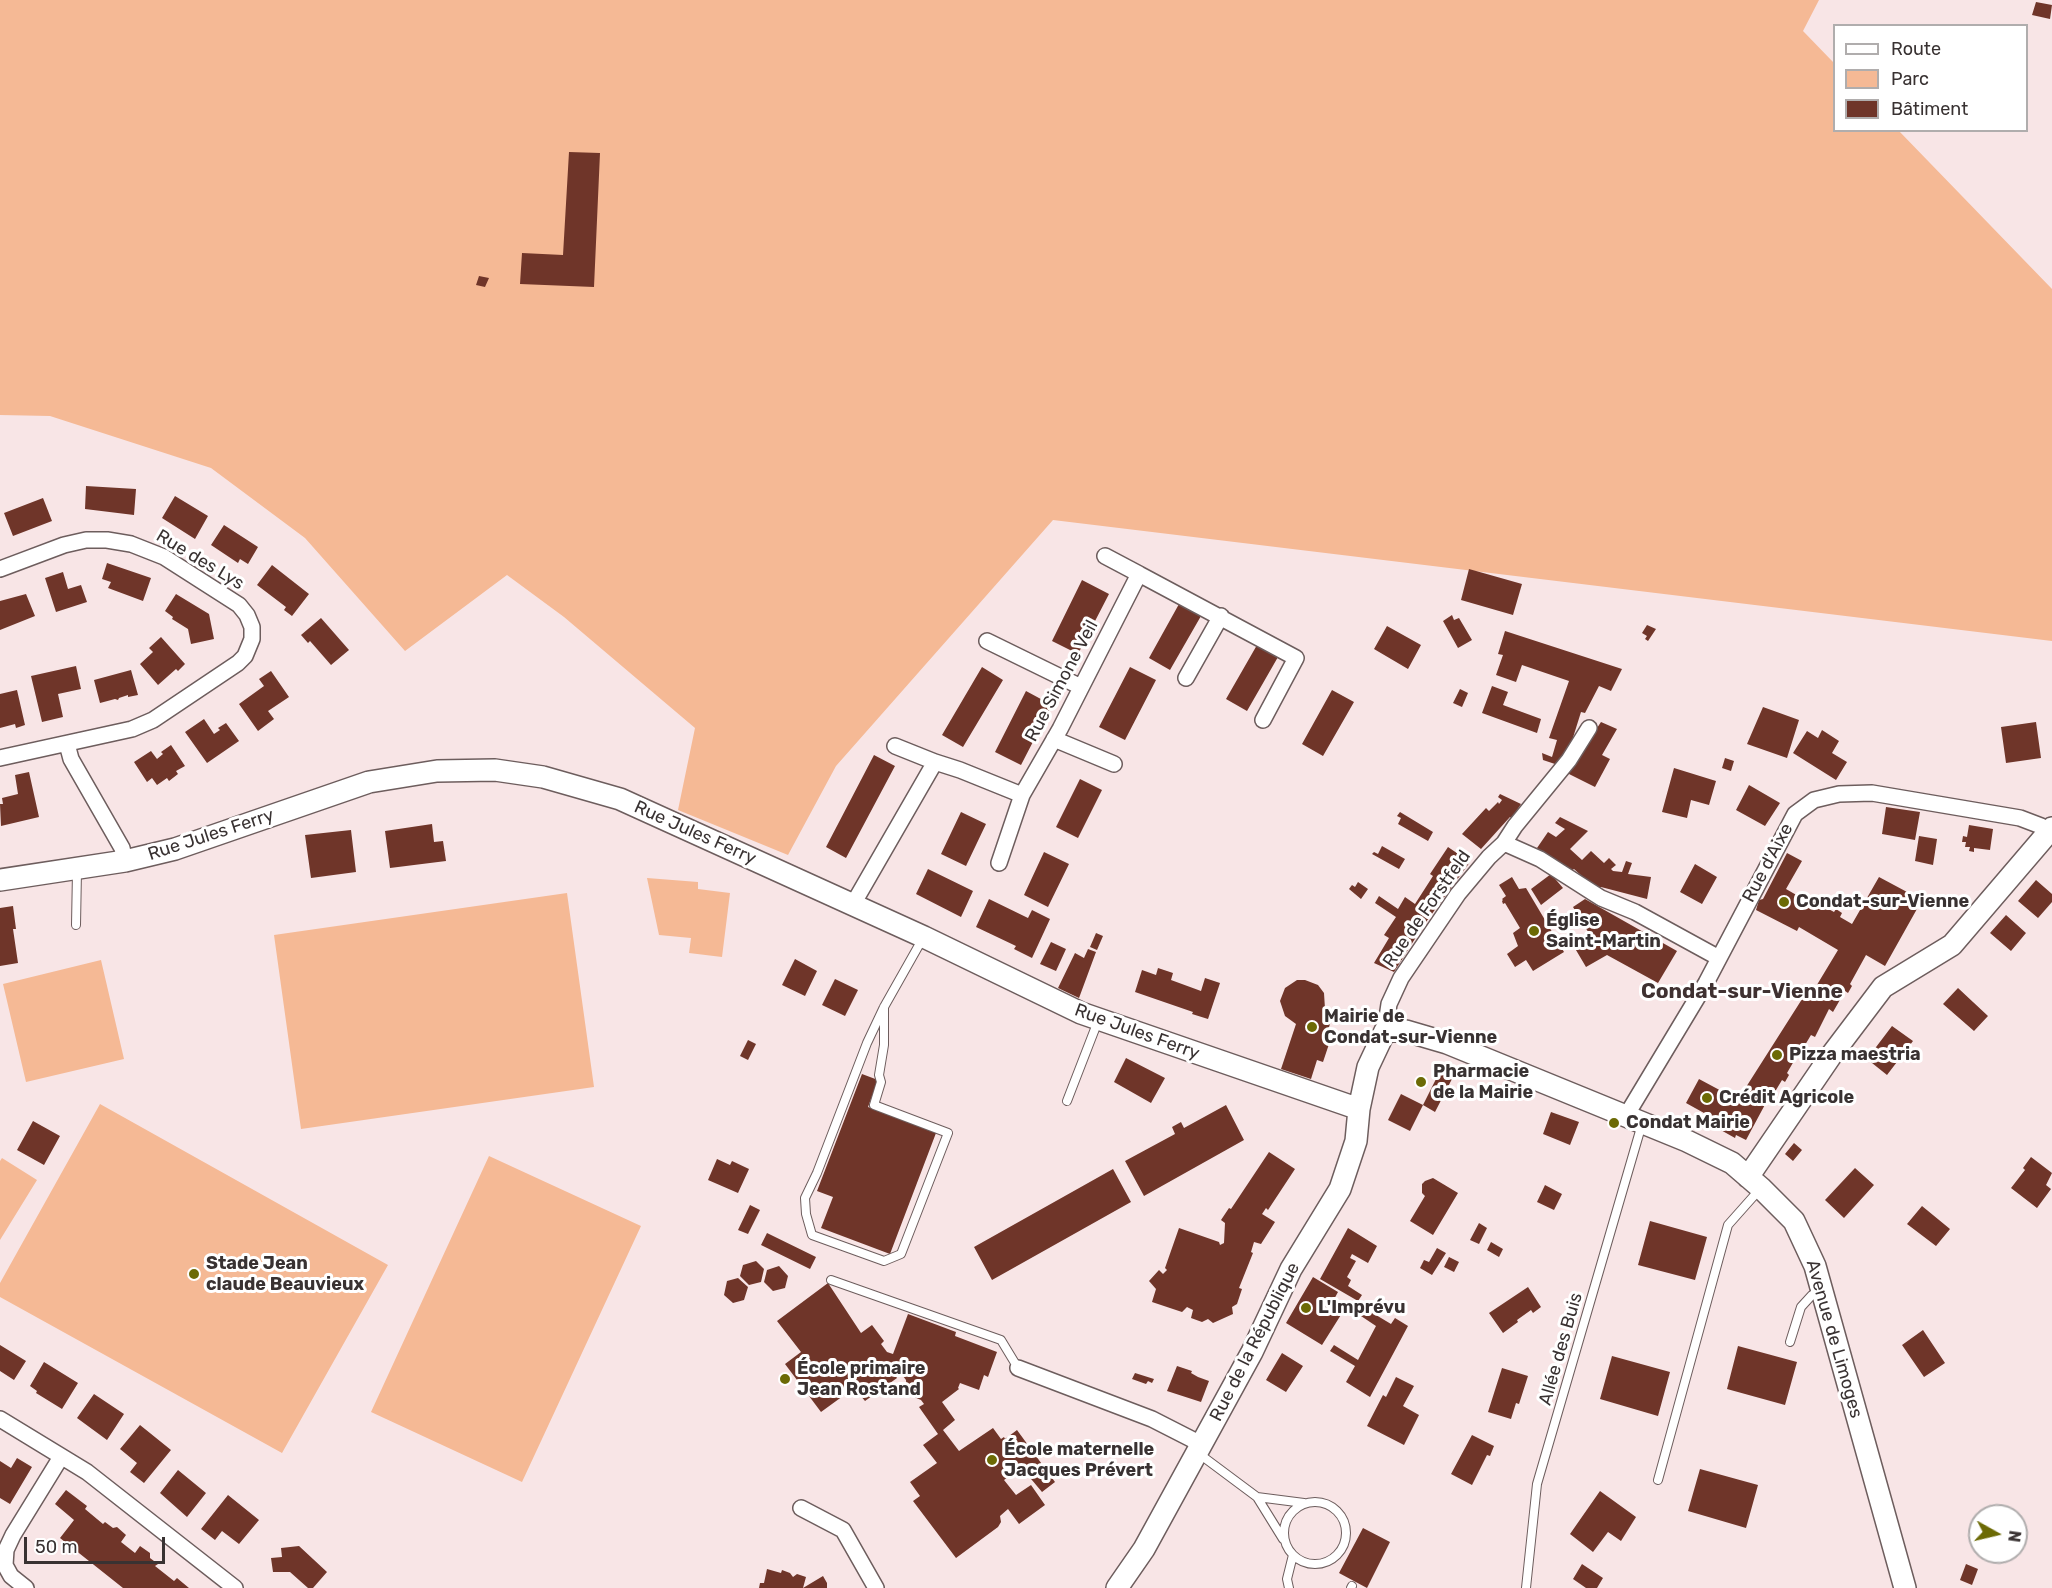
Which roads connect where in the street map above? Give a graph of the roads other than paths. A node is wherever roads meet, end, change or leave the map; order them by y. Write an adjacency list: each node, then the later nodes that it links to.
1 (1105, 556): 3 (street)
2 (0, 569): 11 (street, Rue des Lys)
3 (1139, 574): 4 (street); 7 (street, Rue Simone Veil)
4 (1221, 616): 6 (street); 8 (street)
5 (987, 641): 7 (street)
6 (1186, 678)
7 (1081, 687): 10 (street, Rue Simone Veil)
8 (1263, 720)
9 (1589, 728): 18 (street, Rue de Forstfeld)
10 (1054, 739): 15 (street); 16 (street, Rue Simone Veil)
11 (67, 744): 13 (street, Rue des Lys); 19 (street)
12 (895, 746): 14 (street)
13 (0, 758)
14 (934, 762): 16 (street); 23 (street)
15 (1114, 764)
16 (1022, 795): 20 (street, Rue Simone Veil)
17 (2050, 830): 26 (street, Rue d'Aixe); 33 (main road)
18 (1504, 843): 26 (street); 29 (street, Rue de Forstfeld)
19 (125, 861): 21 (main road, Rue Jules Ferry); 23 (main road, Rue Jules Ferry)
20 (999, 863)
21 (77, 869): 22 (main road, Rue Jules Ferry); 24 (lane)
22 (0, 880)
23 (852, 906): 25 (main road, Rue Jules Ferry)
24 (76, 925)
25 (924, 937): 27 (lane); 28 (main road, Rue Jules Ferry)
26 (1719, 958): 32 (street, Rue d'Aixe)
27 (884, 1007): 27 (lane)
28 (1098, 1020): 30 (lane); 31 (main road, Rue Jules Ferry)
29 (1385, 1031): 31 (main road, Rue de la République); 32 (main road, Avenue de Limoges)
30 (1067, 1101)
31 (1359, 1109): 39 (main road, Rue de la République)
32 (1634, 1119): 33 (main road, Avenue de Limoges); 54 (lane, Allée des Buis)
33 (1755, 1183): 35 (main road, Avenue de Limoges); 41 (lane)
34 (831, 1280): 37 (lane)
35 (1821, 1290): 36 (lane); 55 (main road, Avenue de Limoges)
36 (1790, 1342)
37 (1018, 1368): 39 (street)
38 (0, 1419): 40 (street)
39 (1199, 1448): 42 (lane); 47 (main road, Rue de la République)
40 (62, 1457): 48 (street); 49 (street)
41 (1658, 1480)
42 (1257, 1497): 43 (lane); 45 (lane)
43 (1305, 1503): 45 (lane); 46 (lane)
44 (801, 1508): 50 (street)
45 (1285, 1541): 46 (lane)
46 (1293, 1555): 53 (lane)
47 (1132, 1568): 51 (main road, Rue de la République); 52 (main road, Rue de la République)
48 (26, 1588)
49 (235, 1588)
50 (876, 1588)
51 (1117, 1588)
52 (1123, 1588)
53 (1289, 1588)
54 (1526, 1588)
55 (1905, 1588)

